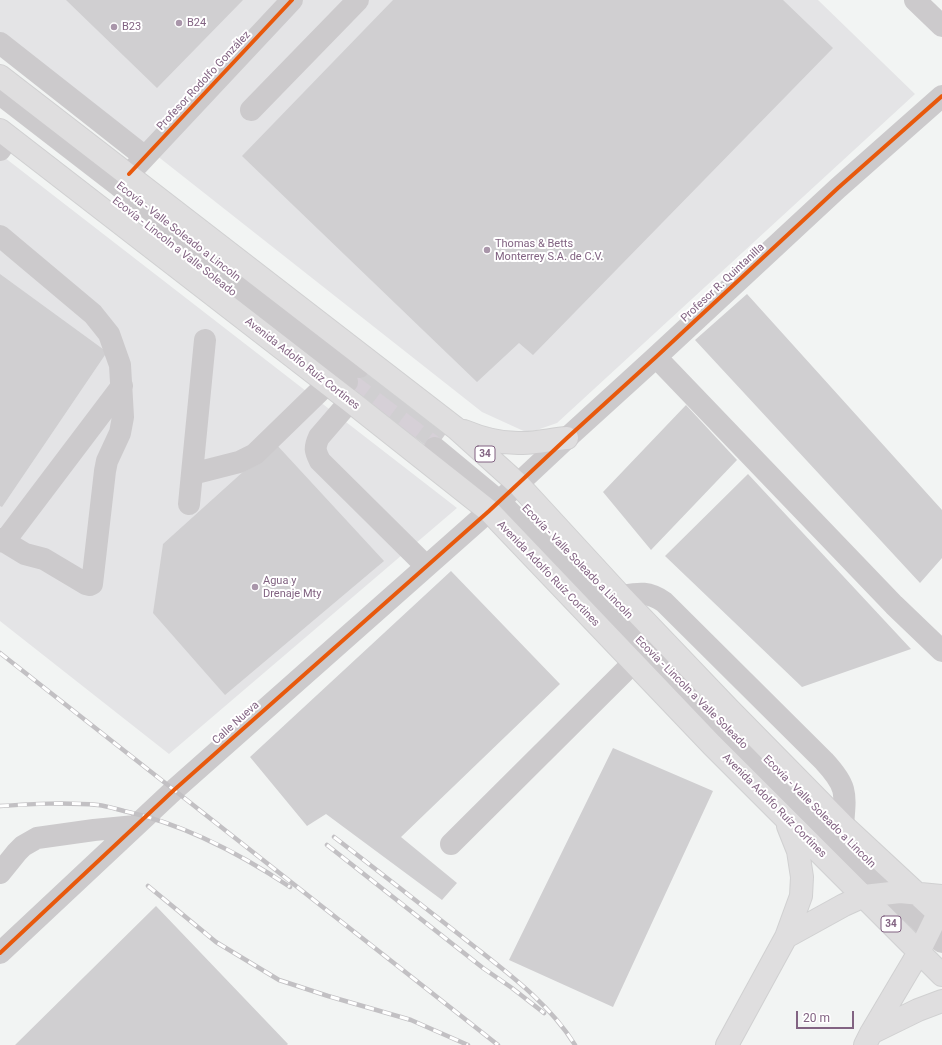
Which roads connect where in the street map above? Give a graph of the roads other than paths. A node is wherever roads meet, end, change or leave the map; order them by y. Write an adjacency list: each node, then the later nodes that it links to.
1 (292, 0): 12 (street, Profesor Rodolfo González)
2 (358, 0): 9 (street)
3 (915, 0): 4 (street)
4 (942, 26)
5 (0, 43): 12 (street)
6 (0, 76): 13 (main road, Avenida Adolfo Ruíz Cortines / 34)
7 (0, 94): 17 (street, Ecovía - Valle Soleado a Lincoln)
8 (942, 96): 16 (street, Profesor R. Quintanilla)
9 (251, 110)
10 (0, 111): 17 (street, Ecovía - Lincoln a Valle Soleado)
11 (3, 139): 17 (main road, Avenida Adolfo Ruíz Cortines / 34)
12 (145, 157): 13 (street, Profesor Rodolfo González)
13 (128, 174): 19 (main road, Avenida Adolfo Ruíz Cortines / 34)
14 (0, 236): 18 (street)
15 (205, 340): 21 (street)
16 (656, 357): 20 (street, Profesor R. Quintanilla); 27 (street)
17 (346, 383): 21 (street); 22 (main road, Avenida Adolfo Ruíz Cortines / 34); 25 (street)
18 (122, 386): 24 (street); 24 (street)
19 (446, 436): 20 (main road); 22 (main road, Avenida Adolfo Ruíz Cortines / 34); 22 (street)
20 (567, 438): 22 (street, Profesor R. Quintanilla)
21 (192, 474): 23 (street)
22 (504, 497): 25 (street, Calle Nueva); 26 (main road, Avenida Adolfo Ruíz Cortines / 34); 28 (main road, Avenida Adolfo Ruíz Cortines / 34); 34 (street, Ecovía - Valle Soleado a Lincoln)
23 (189, 504)
24 (2, 541)
25 (426, 566): 31 (street, Calle Nueva)
26 (621, 596): 30 (main road, Avenida Adolfo Ruíz Cortines / 34); 30 (street)
27 (942, 651)
28 (633, 663): 29 (main road, Avenida Adolfo Ruíz Cortines / 34); 32 (street)
29 (784, 818): 35 (main road, Avenida Adolfo Ruíz Cortines / 34); 37 (main road)
30 (843, 825): 34 (main road, Avenida Adolfo Ruíz Cortines / 34)
31 (135, 826): 33 (street); 38 (street, Calle Nueva)
32 (451, 844)
33 (2, 864)
34 (902, 892): 35 (main road); 36 (main road, Avenida Adolfo Ruíz Cortines / 34)
35 (864, 896): 37 (main road); 39 (main road, Avenida Adolfo Ruíz Cortines / 34)
36 (939, 920): 39 (main road)
37 (786, 937): 43 (main road)
38 (2, 946)
39 (918, 952): 40 (main road, Avenida Adolfo Ruíz Cortines / 34); 42 (main road)
40 (942, 975)
41 (942, 1001): 42 (main road)
42 (870, 1040)
43 (727, 1045)

